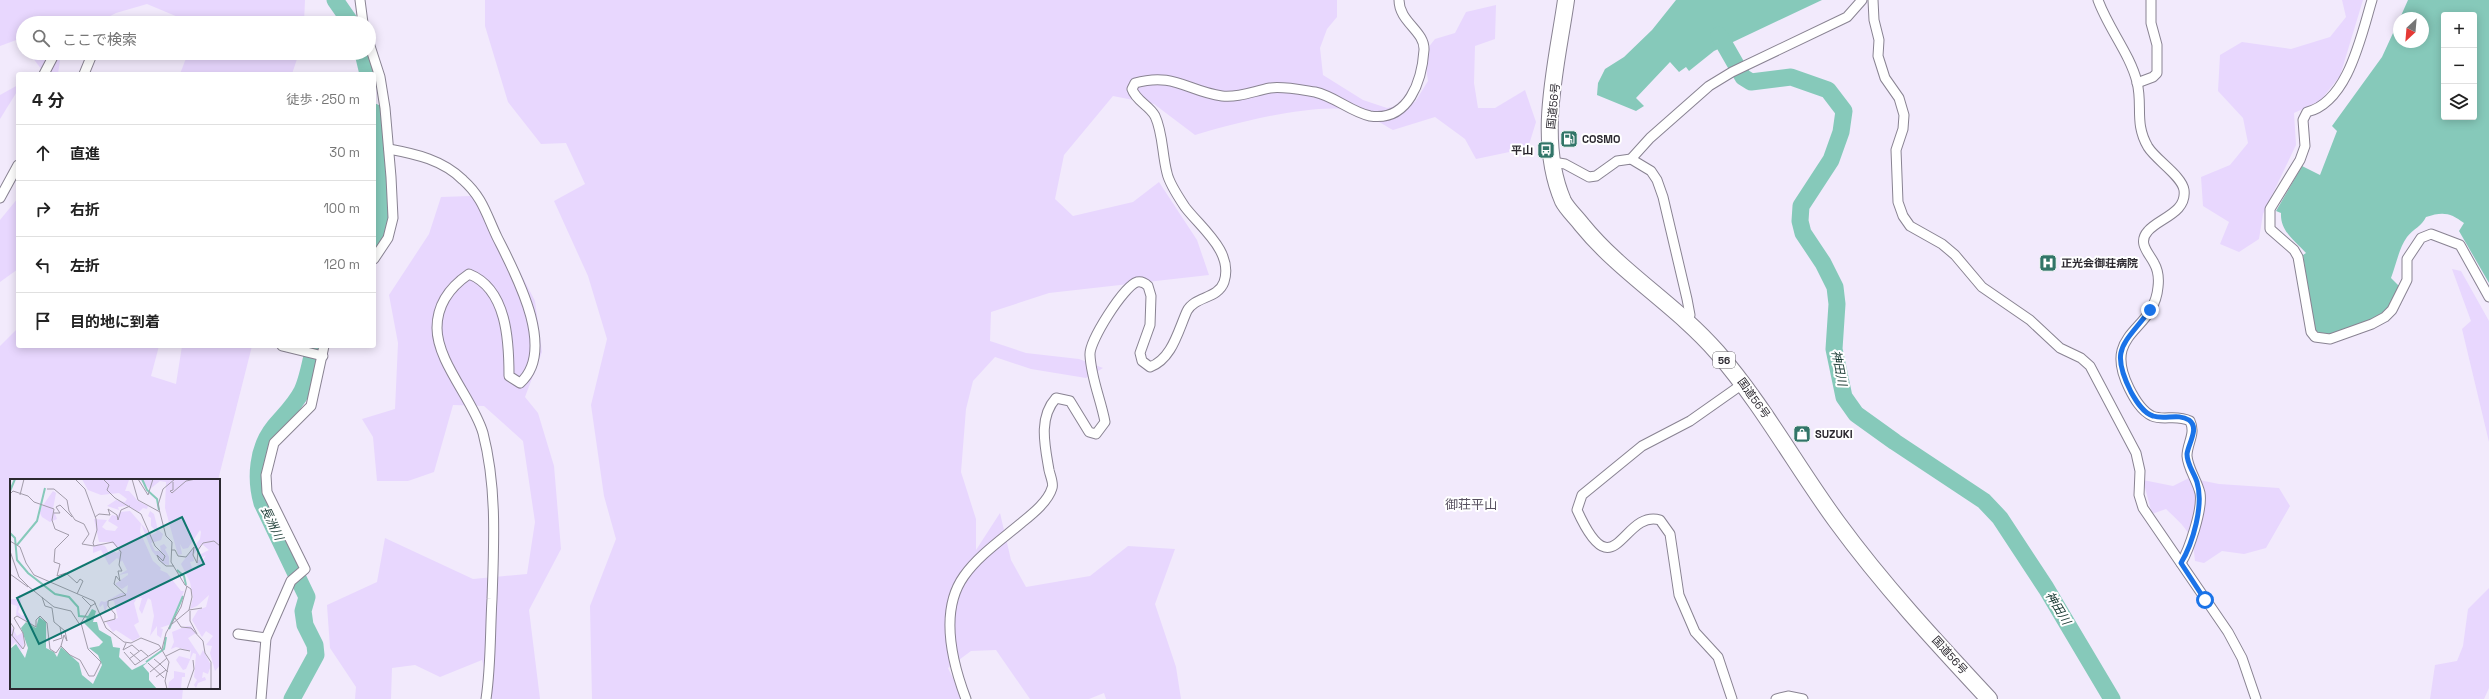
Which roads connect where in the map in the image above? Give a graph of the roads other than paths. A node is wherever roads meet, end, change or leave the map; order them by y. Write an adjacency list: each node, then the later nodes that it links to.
1 (360, 0): 9 (street)
2 (1399, 0): 33 (street)
3 (1566, 0): 18 (highway, 国道56号 / 56)
4 (1862, 0): 17 (street)
5 (1873, 0): 28 (street)
6 (2098, 0): 15 (street)
7 (2151, 0): 15 (street)
8 (2372, 0): 22 (street)
9 (362, 16)
10 (51, 60): 13 (street)
11 (90, 60): 14 (street)
12 (374, 60): 16 (street)
13 (45, 72)
14 (85, 72)
15 (2137, 82): 28 (street)
16 (388, 149): 21 (street); 32 (street)
17 (1631, 159): 18 (street); 23 (street)
18 (1553, 162): 23 (highway, 国道56号 / 56)
19 (16, 169): 20 (street)
20 (0, 198)
21 (376, 256)
22 (2489, 297)
23 (1687, 323): 27 (highway, 国道56号 / 56)
24 (290, 348): 26 (street)
25 (324, 348): 26 (street)
26 (322, 356): 30 (street)
27 (1744, 383): 34 (street); 37 (highway, 国道56号 / 56)
28 (2181, 563): 38 (street)
29 (238, 634): 30 (street)
30 (266, 638): 31 (street)
31 (261, 699)
32 (486, 699)
33 (966, 699)
34 (1732, 699)
35 (1776, 699): 36 (street)
36 (1803, 699)
37 (1989, 699)
38 (2256, 699)

